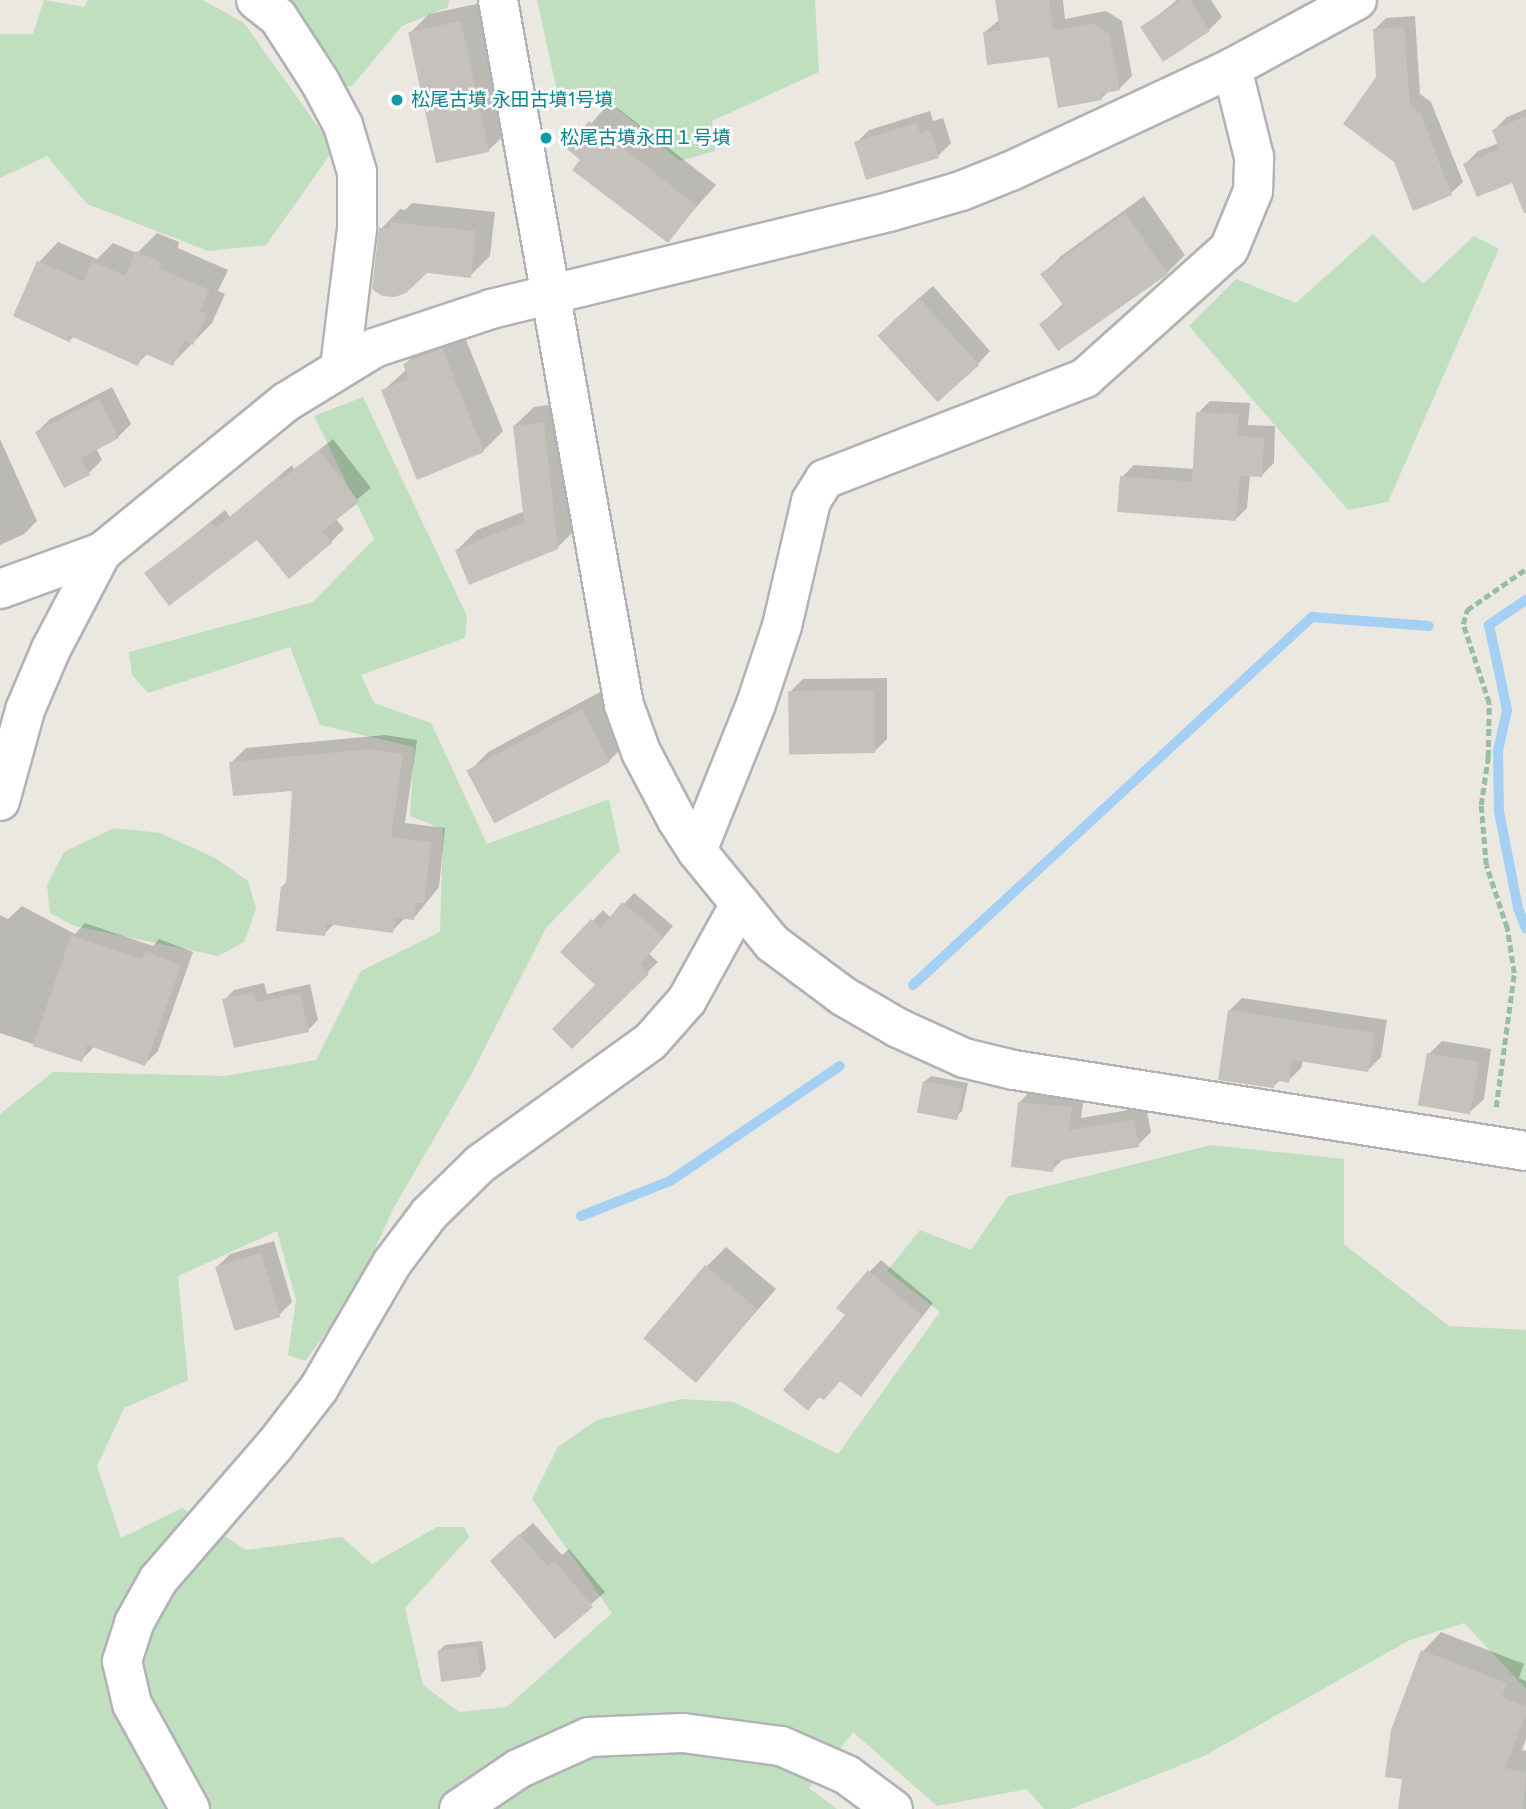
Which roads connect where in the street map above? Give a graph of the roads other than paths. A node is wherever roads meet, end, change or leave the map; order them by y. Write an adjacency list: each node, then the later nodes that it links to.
1 (256, 0): 6 (street)
2 (498, 0): 5 (street)
3 (1357, 0): 4 (street)
4 (1232, 68): 5 (street); 10 (street)
5 (551, 296): 6 (street); 10 (street)
6 (340, 367): 7 (street)
7 (102, 552): 8 (street); 9 (street)
8 (0, 589)
9 (0, 801)
10 (698, 851): 11 (street)
11 (740, 904): 12 (street); 13 (street)
12 (1509, 1149)
13 (190, 1809)
14 (459, 1809): 15 (street)
15 (893, 1809)

